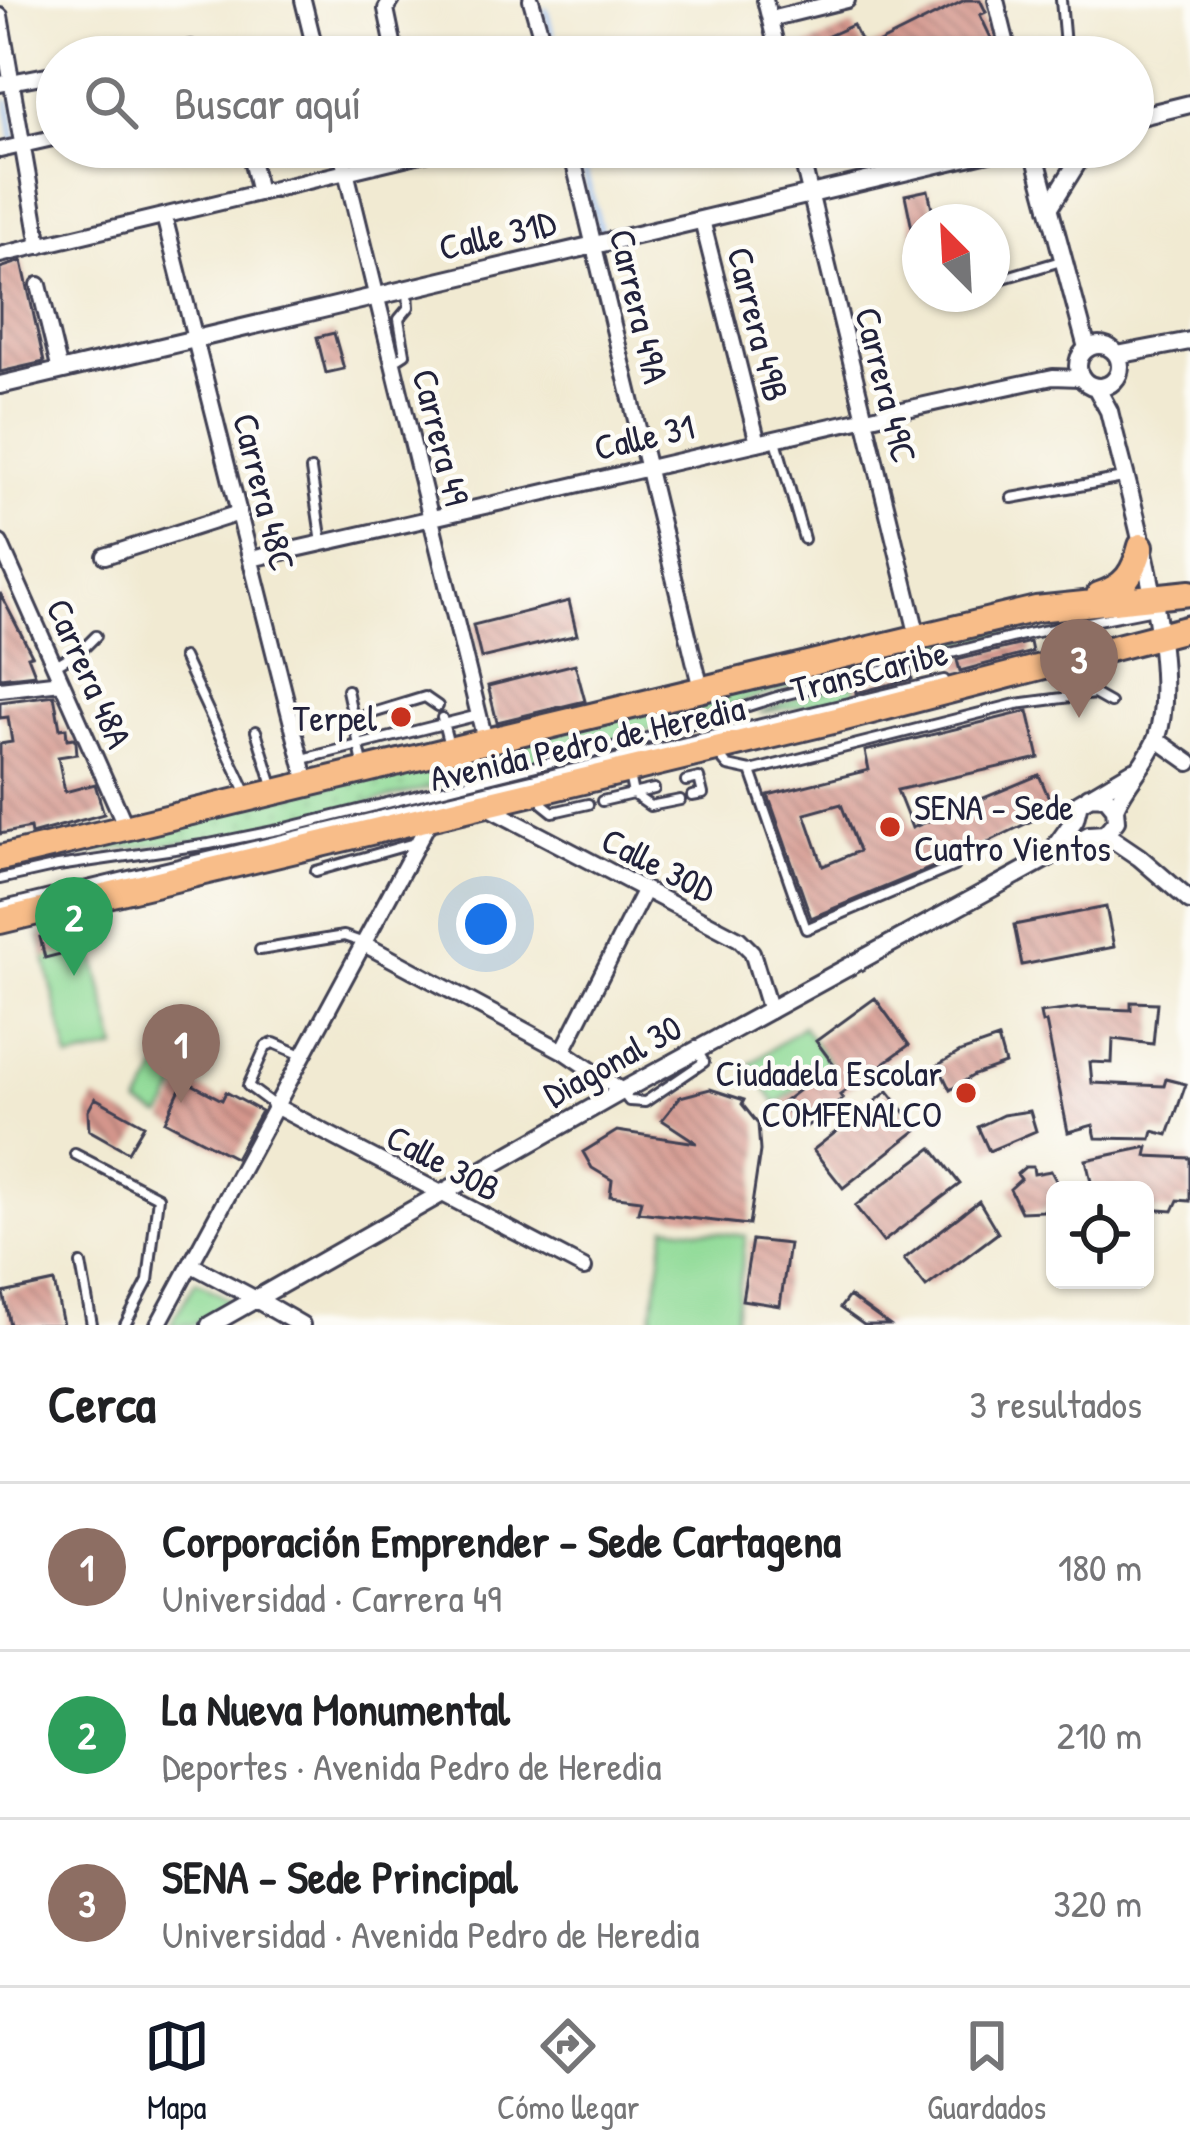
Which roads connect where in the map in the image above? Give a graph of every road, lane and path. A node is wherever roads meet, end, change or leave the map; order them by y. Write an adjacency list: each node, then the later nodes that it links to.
1 (303, 0): 10 (street)
2 (392, 0): 11 (street)
3 (532, 0): 12 (street)
4 (765, 0): 9 (street)
5 (996, 0): 14 (street)
6 (1061, 0): 15 (lane)
7 (842, 1): 9 (street)
8 (0, 16): 16 (street)
9 (770, 19): 13 (street)
10 (312, 36)
11 (392, 36)
12 (541, 36)
13 (774, 36)
14 (1005, 36)
15 (1064, 36)
16 (7, 83): 20 (street)
17 (1190, 104): 18 (street)
18 (1154, 113)
19 (36, 142): 20 (street)
20 (24, 145): 21 (street); 37 (street)
21 (0, 150)
22 (253, 168): 31 (street)
23 (346, 168): 30 (street, Carrera 49)
24 (363, 168): 30 (street)
25 (576, 168): 36 (street, Carrera 49A)
26 (804, 168): 32 (street, Carrera 49C)
27 (921, 168): 32 (street, Calle 31D)
28 (1038, 168): 33 (street)
29 (1074, 168): 33 (street)
30 (347, 172): 31 (street); 43 (street, Carrera 49)
31 (259, 193): 34 (street)
32 (810, 194): 35 (street, Calle 31D); 52 (street, Carrera 49C)
33 (1048, 208): 39 (street)
34 (164, 216): 37 (street); 44 (street, Carrera 48C)
35 (702, 220): 36 (street, Calle 31D); 54 (street, Carrera 49B)
36 (596, 245): 42 (street, Calle 31D); 56 (street, Carrera 49A)
37 (40, 246): 38 (street)
38 (0, 255)
39 (1061, 261): 40 (lane); 47 (street)
40 (1010, 276)
41 (39, 285): 49 (street)
42 (408, 289): 43 (street, Calle 31D); 46 (lane)
43 (377, 297): 44 (street, Calle 31D); 46 (street, Carrera 49)
44 (195, 339): 49 (street, Calle 31D); 59 (street, Carrera 48C)
45 (1190, 341): 48 (street)
46 (393, 362): 60 (street, Carrera 49)
47 (1088, 365): 48 (street); 48 (street); 51 (street); 52 (street, Calle 31)
48 (1117, 368): 51 (street)
49 (60, 371): 50 (street, Calle 31D)
50 (0, 386)
51 (1109, 410): 57 (street)
52 (864, 417): 53 (street, Calle 31); 74 (street, Carrera 49C)
53 (776, 439): 54 (street, Calle 31); 61 (lane)
54 (758, 443): 56 (street, Calle 31)
55 (310, 470): 63 (lane)
56 (648, 470): 60 (street, Calle 31); 80 (street, Carrera 49A)
57 (1124, 478): 58 (lane); 64 (street)
58 (1012, 498)
59 (239, 513): 65 (street); 66 (street, Carrera 48C)
60 (431, 520): 63 (street, Calle 31); 84 (street, Carrera 49)
61 (805, 538)
62 (0, 543): 76 (street, Carrera 48A)
63 (322, 543): 66 (street, Calle 31)
64 (1141, 546): 69 (highway); 70 (street)
65 (105, 556)
66 (251, 559): 91 (street, Carrera 48C)
67 (1190, 593): 70 (highway, Avenida Pedro de Heredia)
68 (1190, 603): 70 (lane, TransCaribe)
69 (1061, 605): 70 (highway, Avenida Pedro de Heredia); 74 (highway, Avenida Pedro de Heredia)
70 (1155, 617): 71 (lane, TransCaribe); 72 (highway, Avenida Pedro de Heredia); 86 (street); 87 (highway, Avenida Pedro de Heredia); 117 (lane, TransCaribe); 120 (lane, TransCaribe)
71 (1190, 617)
72 (1190, 628)
73 (96, 636): 76 (lane)
74 (918, 638): 80 (highway, Avenida Pedro de Heredia)
75 (183, 657): 102 (lane)
76 (54, 666): 77 (street, Carrera 48A)
77 (62, 682): 78 (street); 109 (street, Carrera 48A)
78 (0, 689)
79 (347, 689): 83 (lane)
80 (701, 689): 84 (highway, Avenida Pedro de Heredia)
81 (1110, 703): 92 (lane)
82 (438, 706): 83 (lane)
83 (353, 719): 89 (lane)
84 (482, 728): 89 (highway, Avenida Pedro de Heredia)
85 (256, 731): 98 (lane)
86 (1156, 740): 88 (street); 93 (street)
87 (712, 748): 90 (highway, Avenida Pedro de Heredia); 92 (lane)
88 (1186, 756)
89 (362, 757): 91 (highway, Avenida Pedro de Heredia)
90 (628, 767): 94 (highway, Avenida Pedro de Heredia); 99 (lane)
91 (304, 771): 98 (highway, Avenida Pedro de Heredia)
92 (751, 771): 115 (lane)
93 (1134, 771): 101 (street); 106 (street)
94 (574, 781): 96 (highway, Avenida Pedro de Heredia); 96 (lane)
95 (686, 781): 100 (lane)
96 (540, 789): 105 (highway, Avenida Pedro de Heredia)
97 (654, 789): 99 (lane)
98 (275, 790): 102 (highway, Avenida Pedro de Heredia)
99 (633, 794): 103 (lane); 104 (lane)
100 (692, 796)
101 (1089, 796): 106 (street); 108 (street)
102 (248, 797): 109 (highway, Avenida Pedro de Heredia)
103 (680, 800)
104 (602, 801)
105 (481, 803): 107 (highway, Avenida Pedro de Heredia); 118 (street, Calle 30D)
106 (1116, 812): 110 (street); 113 (street)
107 (433, 815): 111 (street); 121 (highway, Avenida Pedro de Heredia)
108 (1075, 819): 110 (street); 112 (street, Diagonal 30)
109 (126, 827): 114 (highway, Avenida Pedro de Heredia)
110 (1097, 835): 112 (street, Diagonal 30); 113 (street)
111 (420, 842): 116 (lane); 122 (street)
112 (1049, 856): 124 (street, Diagonal 30)
113 (1139, 857): 119 (street)
114 (0, 858)
115 (954, 866)
116 (316, 871)
117 (0, 879)
118 (644, 891): 124 (street, Calle 30D); 125 (street)
119 (1190, 901)
120 (0, 907)
121 (0, 921)
122 (364, 944): 123 (lane); 125 (street); 126 (street)
123 (260, 950)
124 (770, 1010): 127 (street, Diagonal 30)
125 (563, 1051): 127 (street)
126 (303, 1055): 128 (street); 128 (lane)
127 (622, 1091): 130 (street, Diagonal 30)
128 (277, 1107): 130 (street, Calle 30B); 132 (street)
129 (75, 1154): 136 (lane)
130 (437, 1194): 133 (street, Calle 30B); 134 (street, Diagonal 30)
131 (81, 1264): 135 (lane)
132 (191, 1265): 134 (street); 137 (street)
133 (584, 1268)
134 (256, 1299): 138 (street, Diagonal 30); 139 (street)
135 (92, 1325)
136 (125, 1325)
137 (158, 1325)
138 (210, 1325)
139 (301, 1325)

